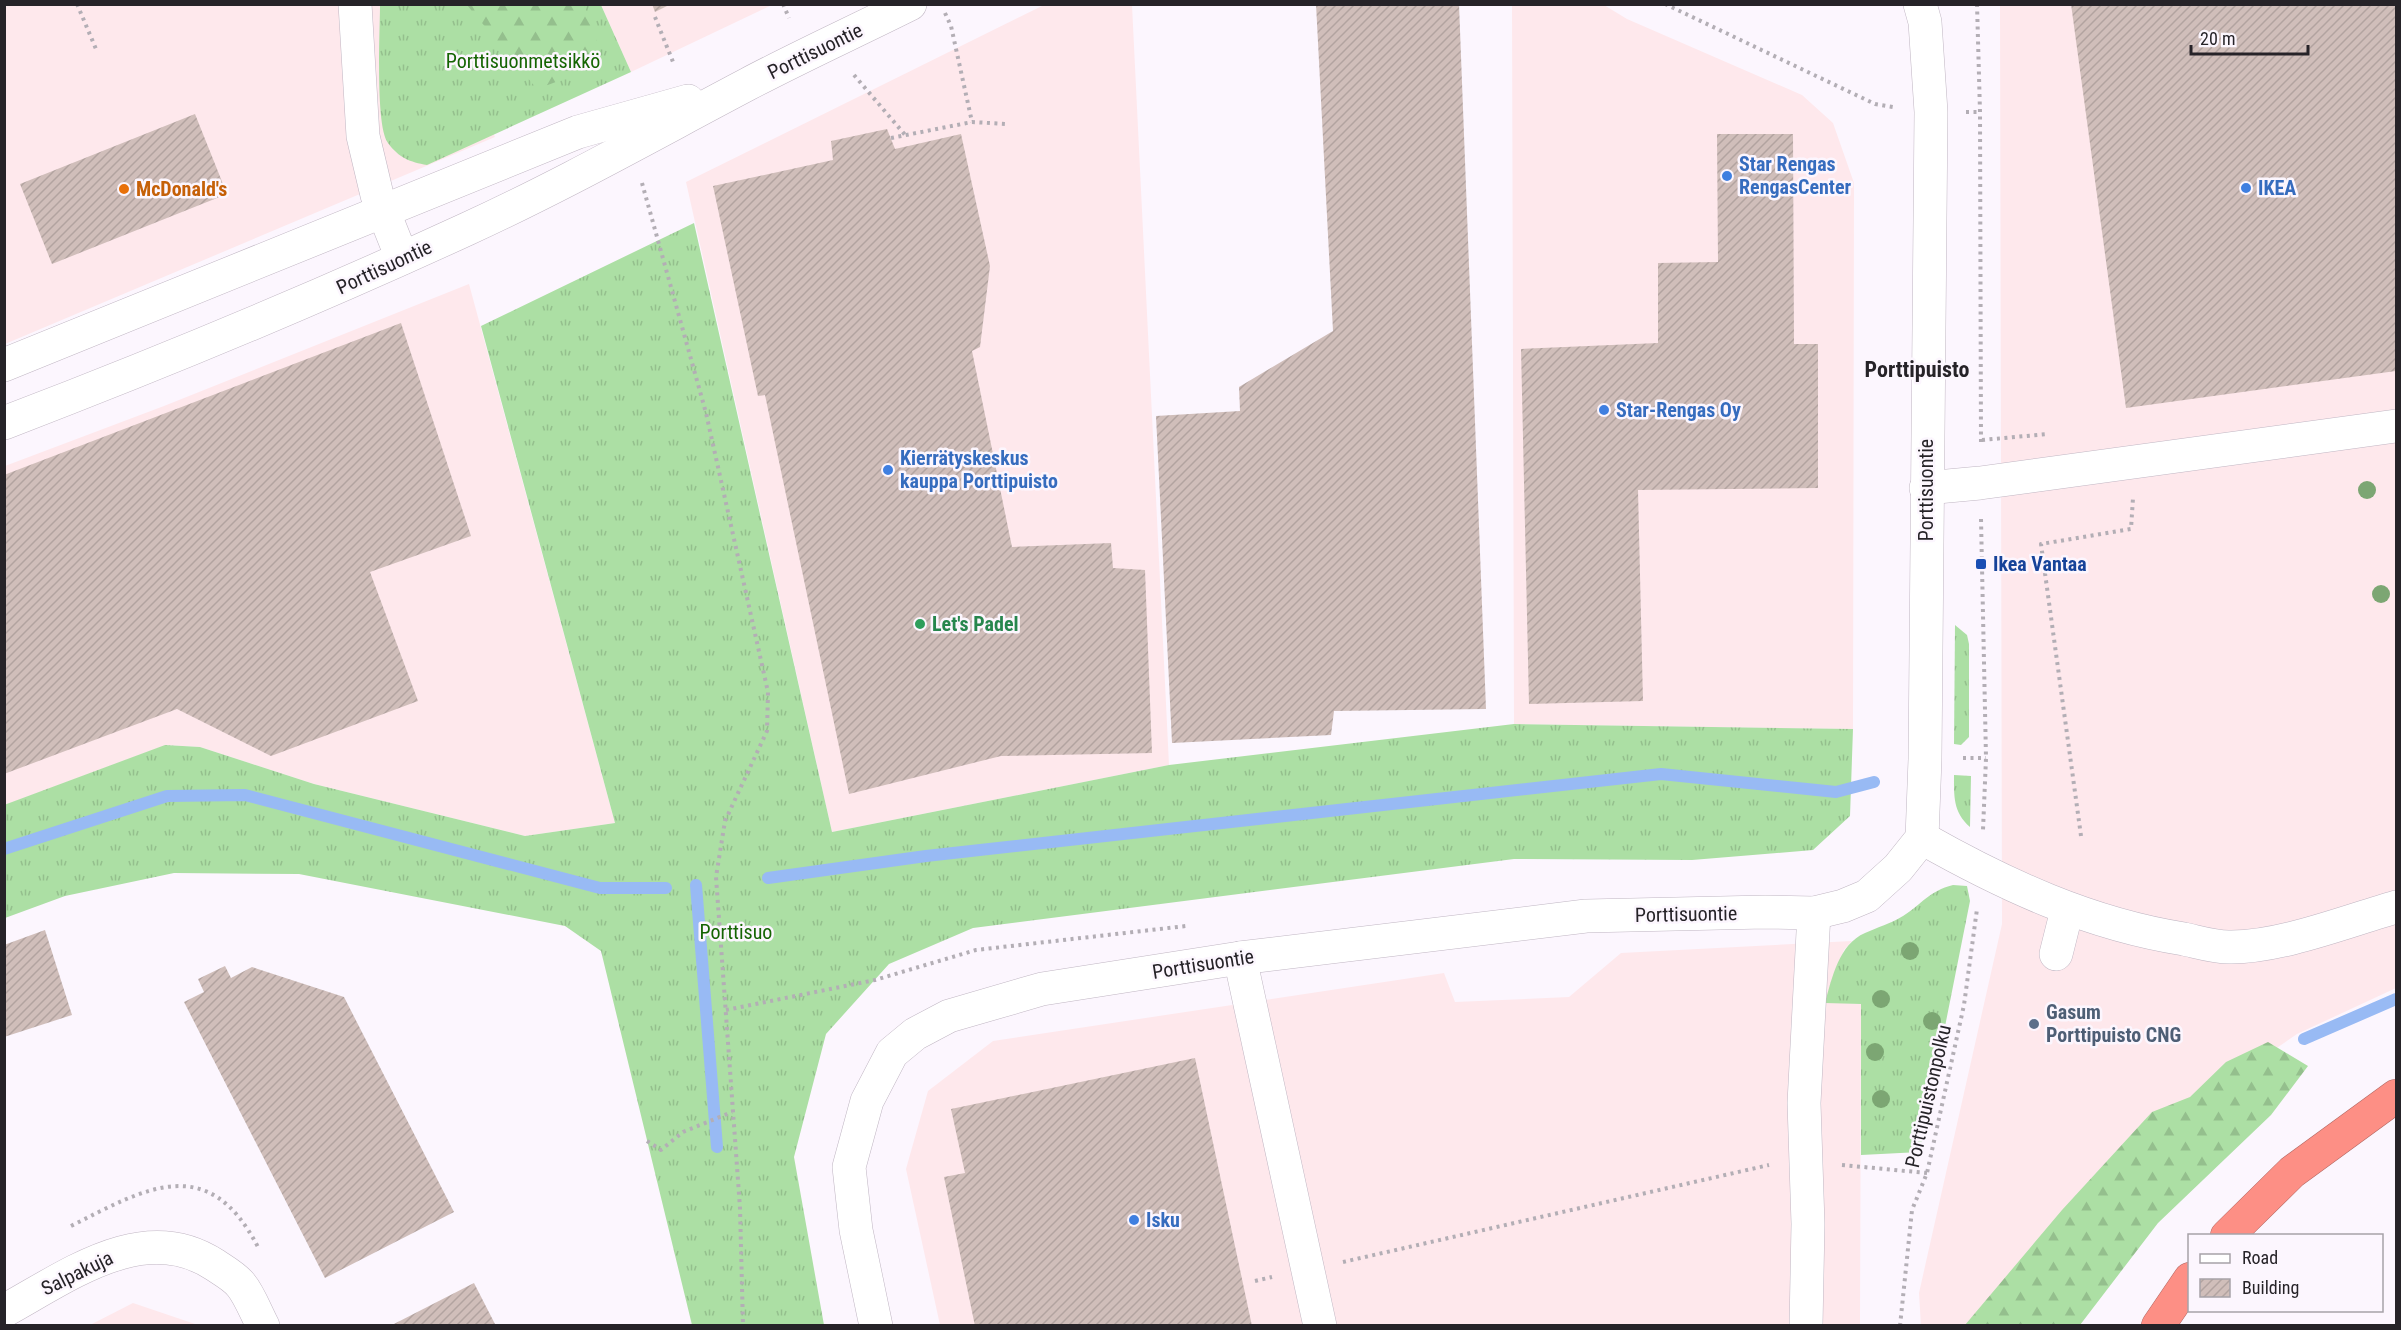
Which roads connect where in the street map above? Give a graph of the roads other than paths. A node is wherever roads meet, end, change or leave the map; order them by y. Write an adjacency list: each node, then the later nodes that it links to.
1 (355, 4): 5 (street)
2 (910, 4): 4 (street, Porttisuontie)
3 (1920, 4): 10 (street, Porttisuontie)
4 (751, 82): 5 (street, Porttisuontie); 6 (street, Porttisuontie)
5 (383, 212): 6 (street); 7 (street, Porttisuontie)
6 (402, 258): 8 (street, Porttisuontie)
7 (4, 365)
8 (4, 423)
9 (2397, 426): 10 (street)
10 (1926, 488): 11 (street, Porttisuontie)
11 (1922, 838): 13 (street); 14 (street, Porttisuontie)
12 (2397, 907): 13 (street)
13 (2067, 910): 15 (street)
14 (1814, 914): 16 (street, Porttisuontie); 24 (street)
15 (2056, 954)
16 (1240, 958): 22 (street, Porttisuontie); 23 (street)
17 (2397, 1096): 18 (highway)
18 (2229, 1234)
19 (2188, 1282): 25 (highway)
20 (4, 1311): 21 (street, Salpakuja)
21 (263, 1326)
22 (876, 1326)
23 (1320, 1326)
24 (1806, 1326)
25 (2158, 1326)

